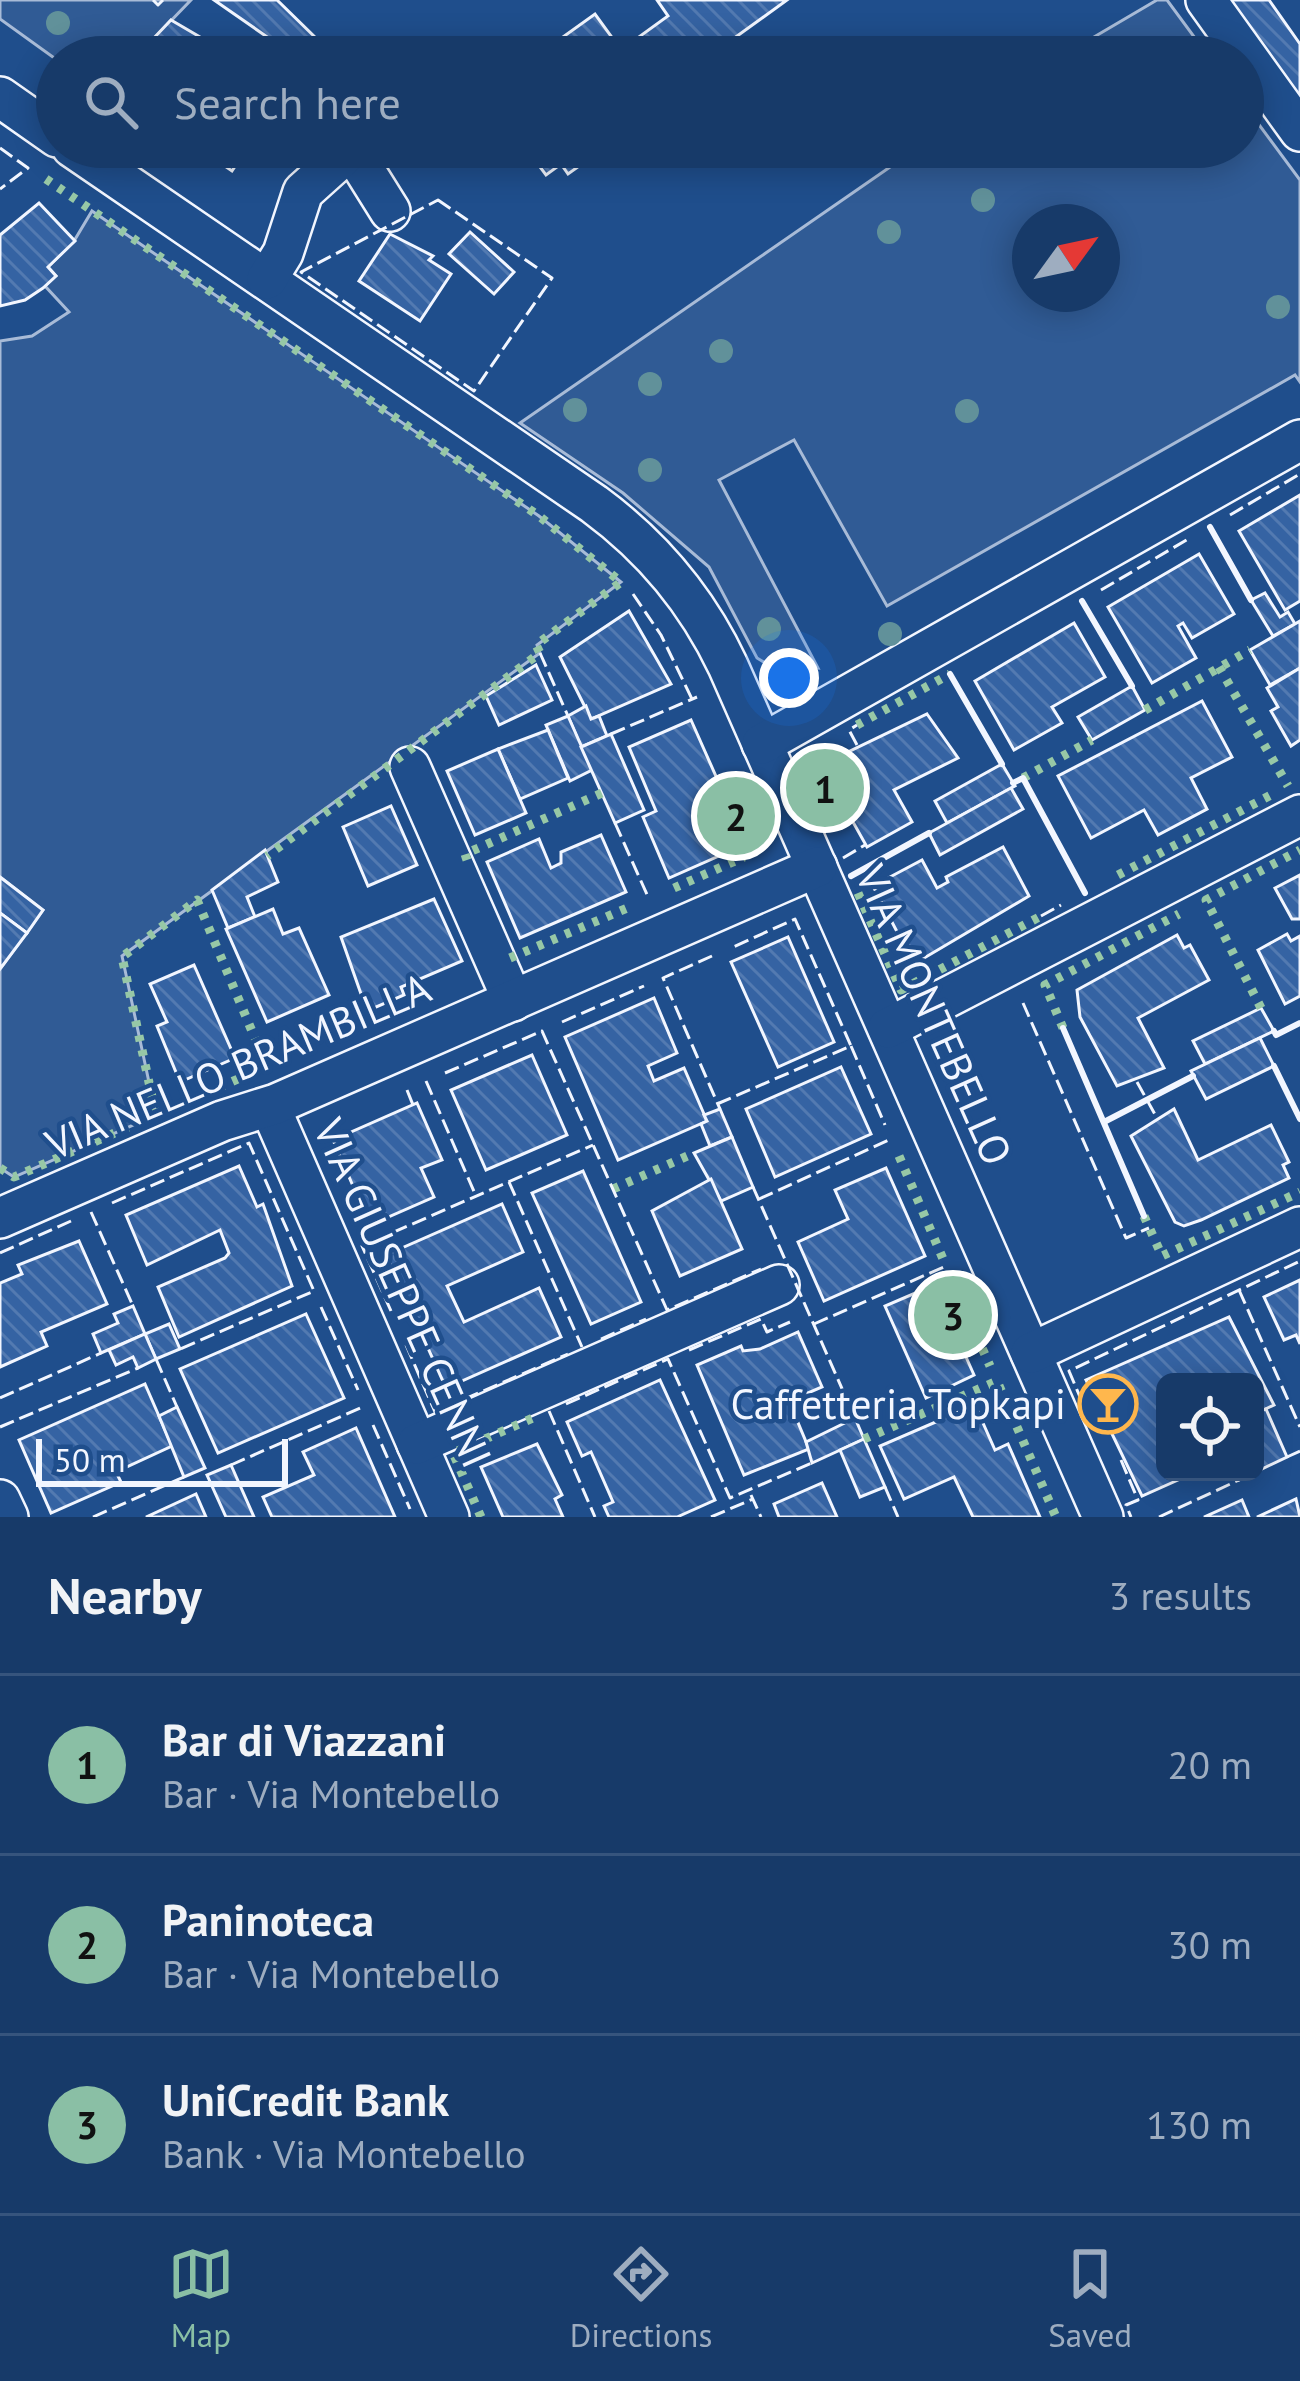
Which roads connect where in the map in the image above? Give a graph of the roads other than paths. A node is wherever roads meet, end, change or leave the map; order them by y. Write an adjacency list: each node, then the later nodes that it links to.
1 (1205, 0): 2 (street)
2 (1231, 36)
3 (1264, 81): 6 (street)
4 (0, 98): 5 (street)
5 (36, 122)
6 (1300, 130)
7 (103, 168): 11 (street, VIA MONTEBELLO)
8 (329, 168): 11 (street)
9 (364, 168): 10 (street)
10 (390, 211)
11 (267, 280): 13 (street, VIA MONTEBELLO)
12 (1300, 440): 13 (street)
13 (762, 744): 16 (street, VIA MONTEBELLO)
14 (410, 767): 17 (street)
15 (1300, 815): 18 (street)
16 (817, 867): 17 (street, VIA NELLO BRAMBILLA); 18 (street, VIA MONTEBELLO)
17 (513, 1001): 19 (street, VIA NELLO BRAMBILLA)
18 (888, 1028): 25 (street, VIA MONTEBELLO)
19 (270, 1107): 20 (street, VIA NELLO BRAMBILLA); 26 (street, VIA GIUSEPPE CENNI)
20 (52, 1196): 21 (street); 22 (street, VIA NELLO BRAMBILLA)
21 (0, 1199)
22 (0, 1218)
23 (1300, 1227): 25 (street)
24 (779, 1286): 26 (street)
25 (1031, 1353): 30 (street, VIA MONTEBELLO)
26 (417, 1444): 29 (street, VIA GIUSEPPE CENNI)
27 (0, 1500): 28 (street)
28 (8, 1517)
29 (449, 1517)
30 (1103, 1517)

